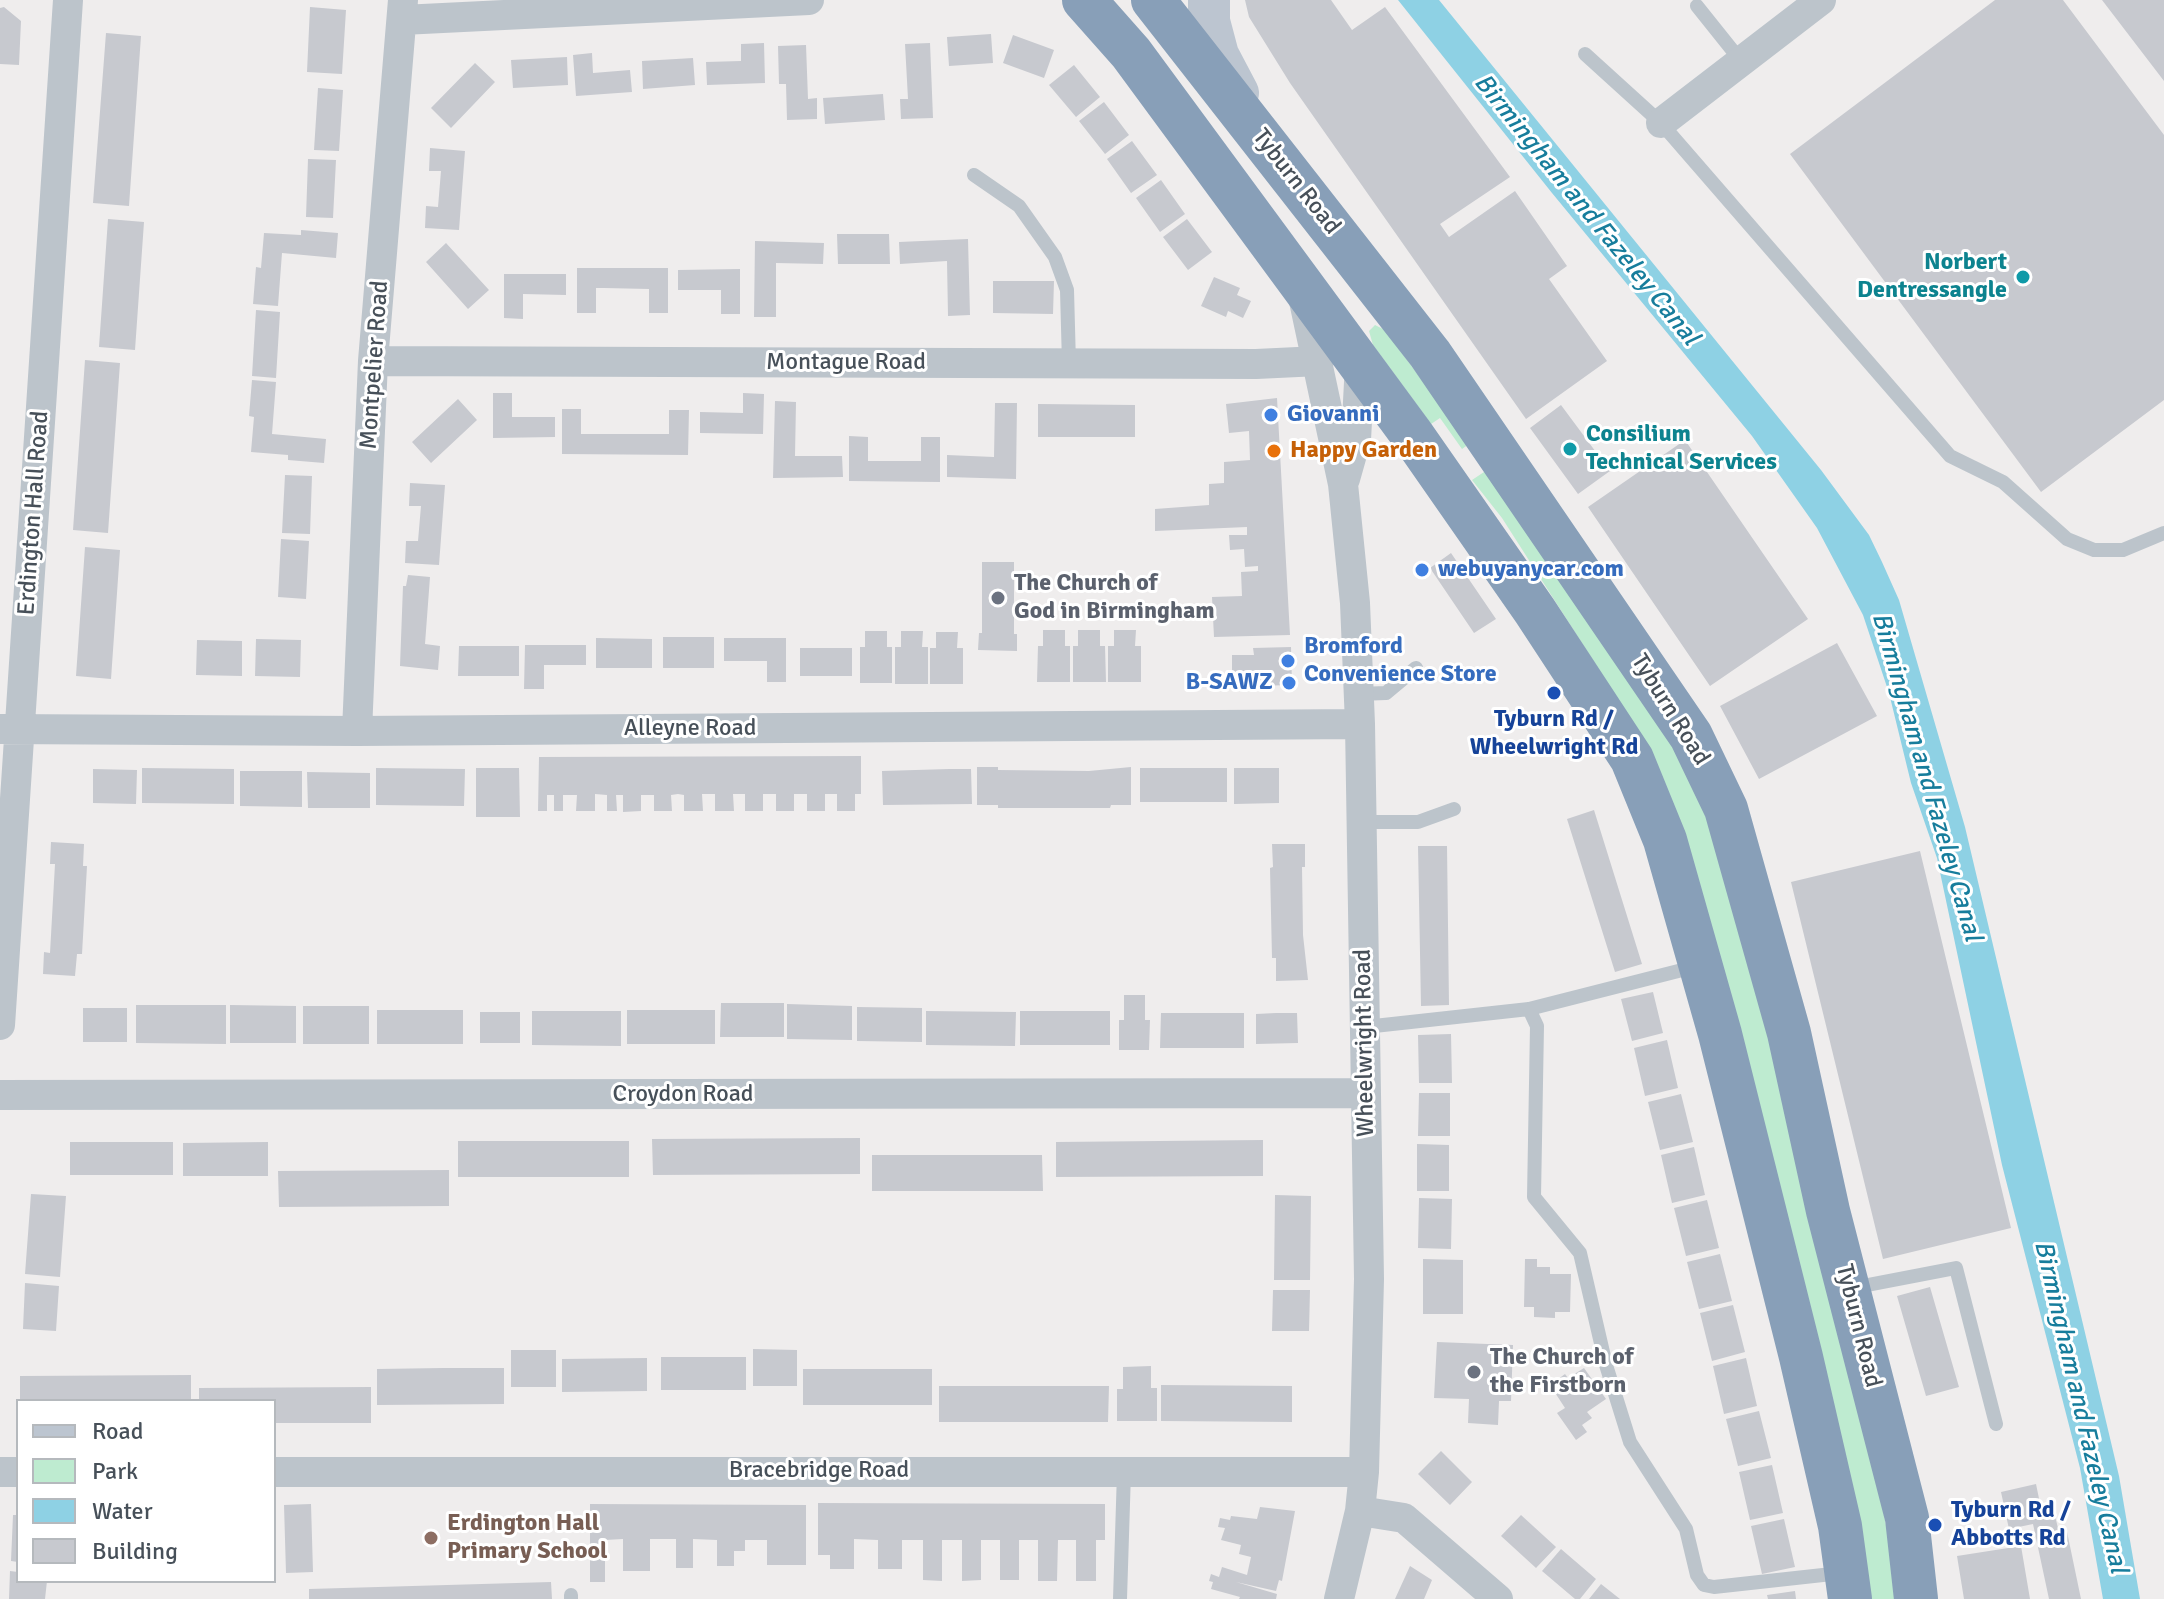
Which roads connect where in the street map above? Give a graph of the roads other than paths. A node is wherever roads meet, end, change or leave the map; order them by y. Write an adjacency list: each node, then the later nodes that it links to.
1 (68, 0): 24 (street, Erdington Hall Road)
2 (809, 0): 8 (street)
3 (1084, 0): 14 (highway)
4 (1152, 0): 12 (highway, Tyburn Road); 14 (highway)
5 (1209, 0): 12 (street)
6 (1821, 0): 10 (street)
7 (1697, 6): 10 (lane)
8 (403, 10): 15 (street, Montpelier Road)
9 (1585, 54): 11 (lane)
10 (1741, 61): 11 (street)
11 (1661, 123): 21 (lane)
12 (1265, 143): 16 (highway); 34 (highway, Tyburn Road)
13 (974, 175): 17 (lane)
14 (1272, 243): 16 (highway)
15 (373, 361): 17 (street, Montague Road); 25 (street, Montpelier Road)
16 (1340, 362): 17 (street, Montague Road); 18 (highway); 19 (street, Wheelwright Road); 20 (street, Wheelwright Road)
17 (1069, 364)
18 (1413, 436): 19 (street); 28 (highway)
19 (1356, 440): 20 (street, Wheelwright Road)
20 (1343, 484): 23 (street, Wheelwright Road)
21 (2164, 533)
22 (1416, 668): 23 (lane)
23 (1359, 709): 25 (street, Alleyne Road); 27 (street, Wheelwright Road)
24 (10, 730): 25 (street, Alleyne Road); 30 (street, Erdington Hall Road)
25 (357, 731)
26 (1454, 809): 27 (lane)
27 (1361, 822): 31 (street, Wheelwright Road)
28 (1700, 965): 29 (lane); 40 (highway)
29 (1529, 1009): 31 (lane); 40 (lane)
30 (0, 1025)
31 (1365, 1027): 32 (street, Wheelwright Road)
32 (1366, 1093): 33 (street, Croydon Road); 38 (street, Wheelwright Road)
33 (0, 1095)
34 (1848, 1289): 35 (lane); 44 (highway, Tyburn Road)
35 (1996, 1424)
36 (276, 1472): 37 (street, Bracebridge Road)
37 (1124, 1472): 38 (street, Bracebridge Road); 41 (lane)
38 (1364, 1472): 39 (street, Wheelwright Road)
39 (1360, 1511): 42 (street, Wheelwright Road); 43 (street)
40 (1848, 1586)
41 (1120, 1599)
42 (1339, 1599)
43 (1498, 1599)
44 (1916, 1599)

